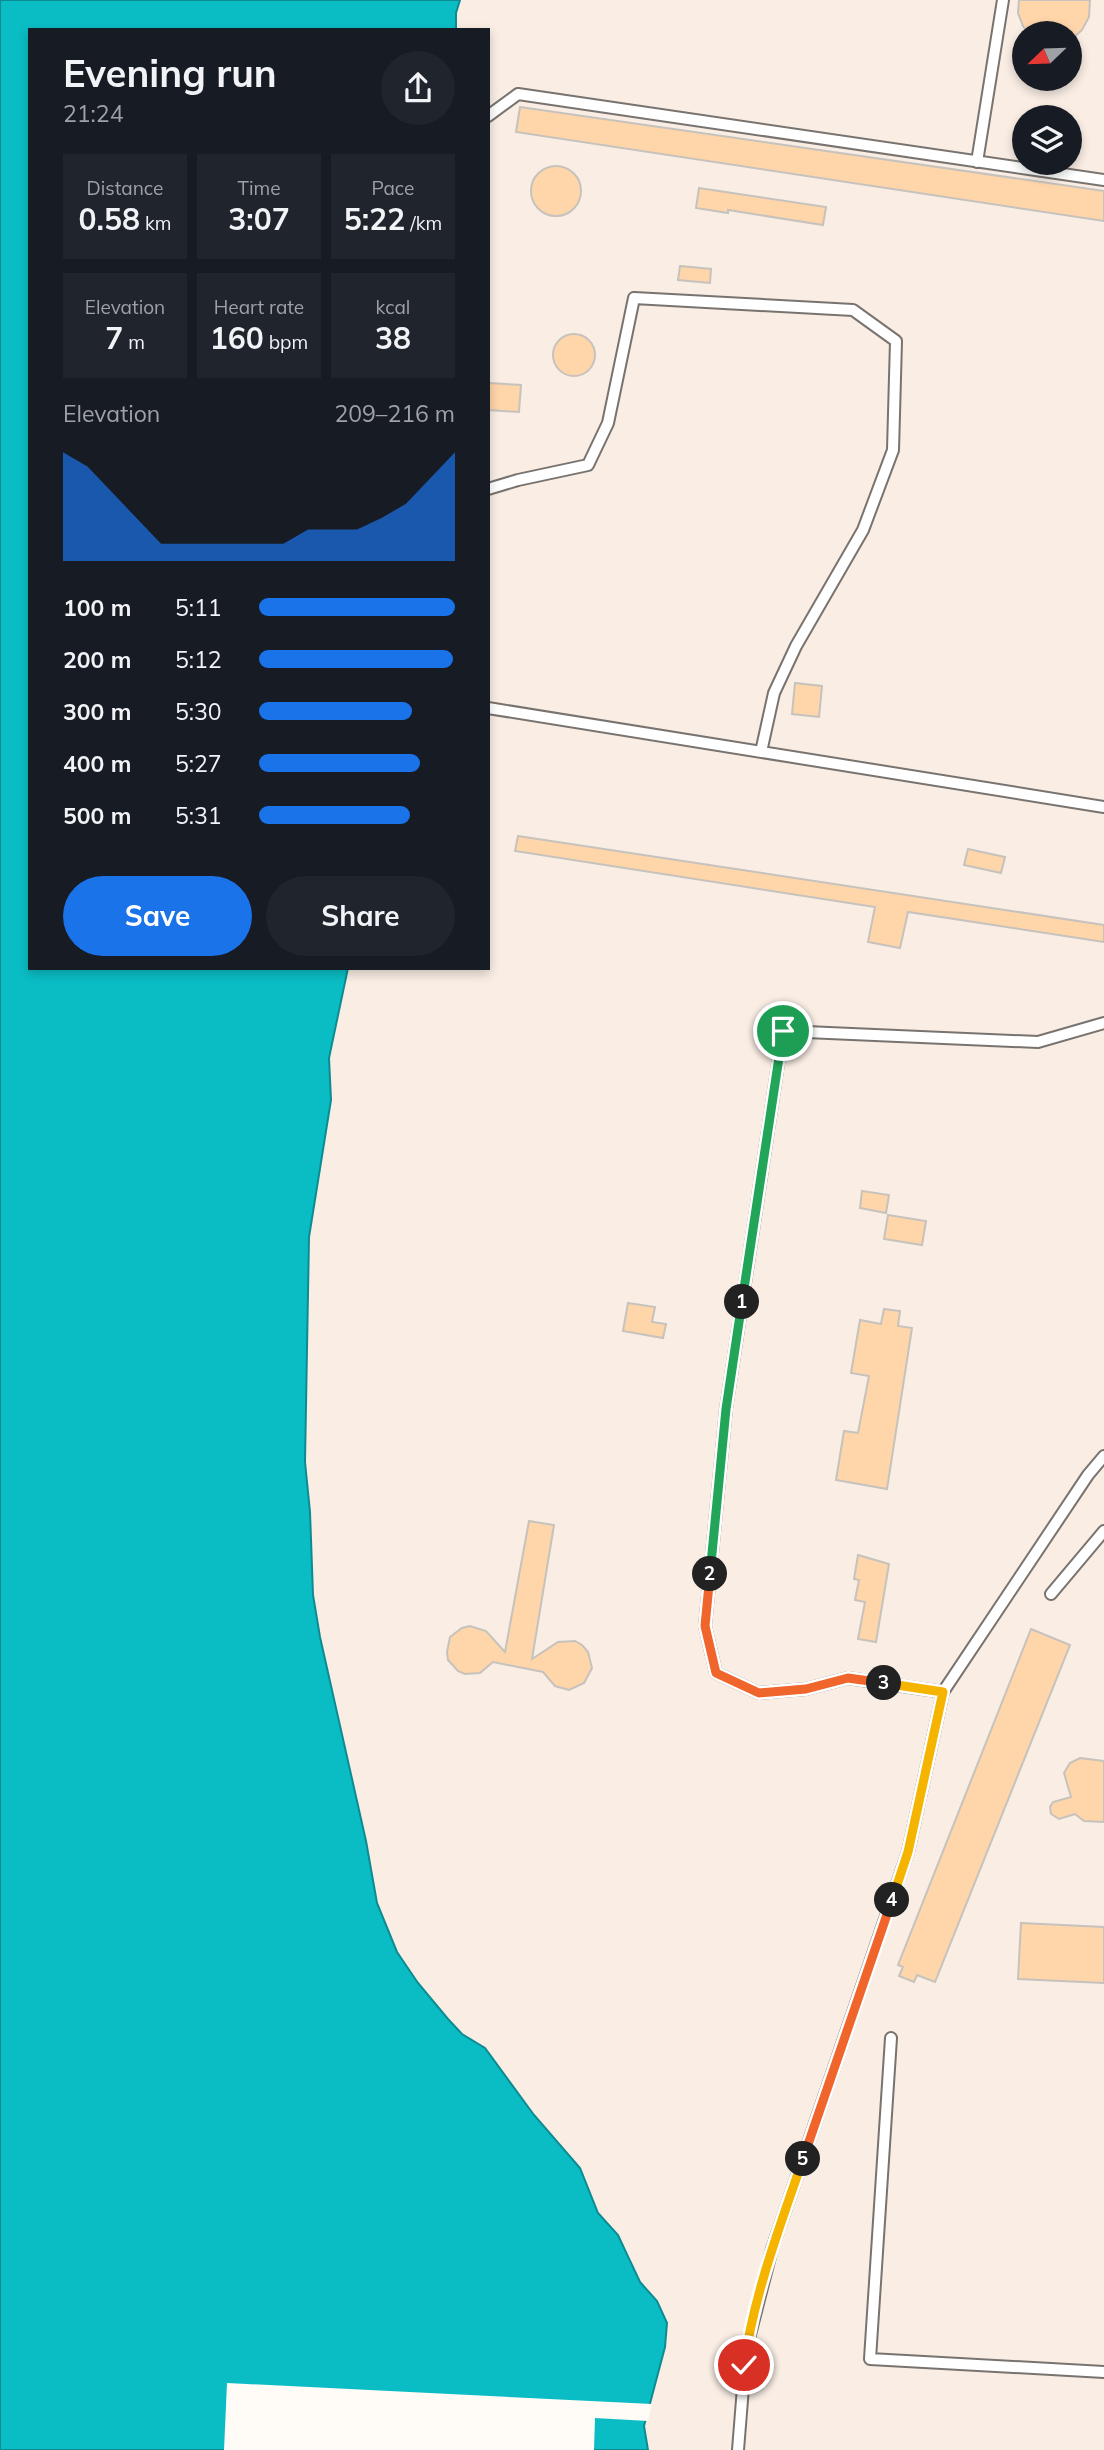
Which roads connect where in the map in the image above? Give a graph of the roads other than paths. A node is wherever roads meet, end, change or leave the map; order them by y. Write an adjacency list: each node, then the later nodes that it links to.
1 (1003, 0): 3 (lane)
2 (490, 115): 3 (lane)
3 (976, 162): 4 (lane)
4 (1104, 180)
5 (490, 488): 7 (lane)
6 (490, 708): 7 (lane)
7 (761, 752): 8 (lane)
8 (1104, 807)
9 (1104, 1023): 13 (lane)
10 (1104, 1456): 13 (lane)
11 (1104, 1531): 12 (lane)
12 (1051, 1594)
13 (943, 1692): 16 (lane)
14 (891, 2038): 15 (lane)
15 (1104, 2372)
16 (738, 2450)

